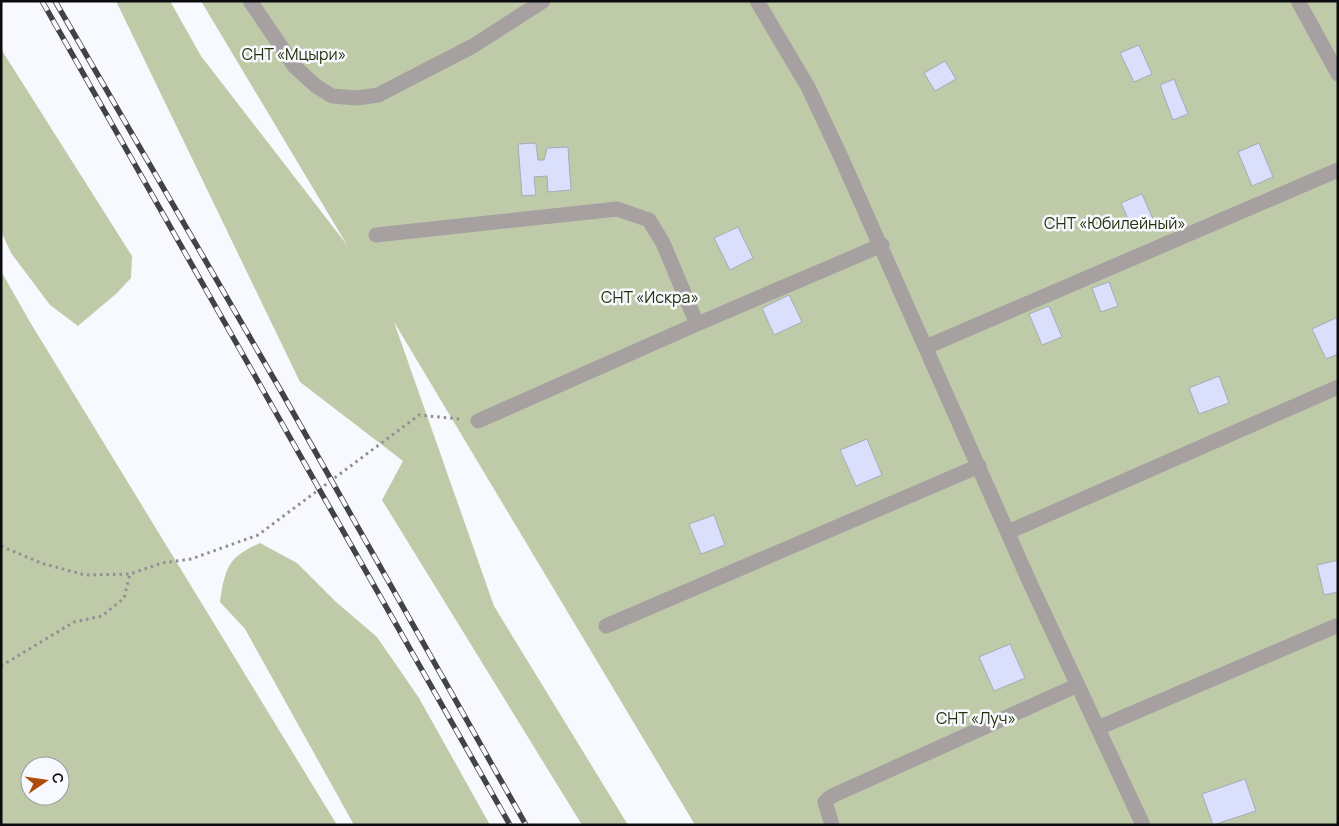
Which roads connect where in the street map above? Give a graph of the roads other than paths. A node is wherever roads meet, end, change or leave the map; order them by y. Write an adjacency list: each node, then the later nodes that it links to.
1 (250, 1): 4 (street)
2 (757, 1): 8 (street)
3 (1298, 1): 5 (street)
4 (535, 4)
5 (1338, 74)
6 (1338, 170): 10 (street)
7 (376, 235): 9 (street)
8 (882, 245): 9 (street); 10 (street)
9 (697, 324): 12 (street)
10 (926, 347): 13 (street)
11 (1338, 387): 14 (street)
12 (478, 422)
13 (979, 466): 14 (street); 15 (street)
14 (1008, 532): 17 (street)
15 (606, 626)
16 (1336, 626): 18 (street)
17 (1078, 685): 18 (street); 19 (street)
18 (1098, 728): 20 (street)
19 (832, 825)
20 (1143, 825)

